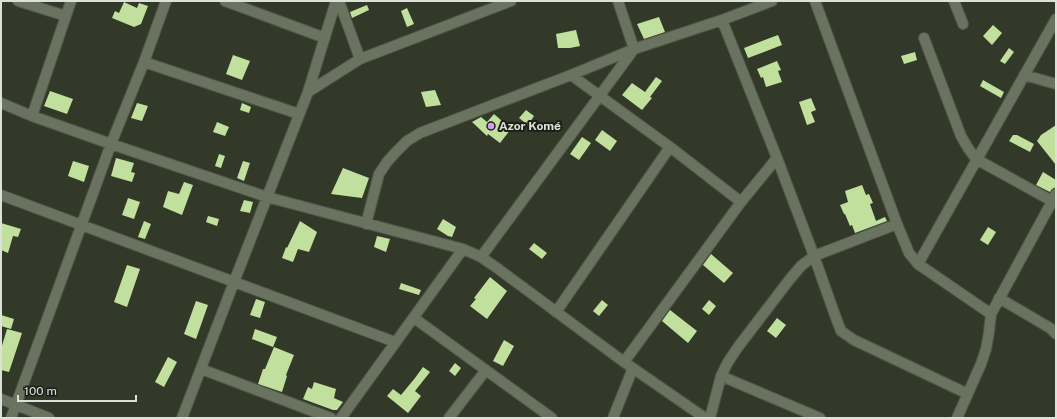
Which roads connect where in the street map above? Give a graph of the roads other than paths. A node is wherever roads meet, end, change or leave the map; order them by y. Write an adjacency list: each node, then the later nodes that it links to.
1 (18, 1): 11 (street)
2 (71, 1): 11 (street)
3 (166, 1): 19 (street)
4 (225, 1): 15 (street)
5 (338, 1): 15 (street); 18 (street)
6 (511, 1): 18 (street)
7 (618, 1): 17 (street)
8 (772, 1): 13 (street)
9 (815, 1): 37 (street)
10 (954, 1): 14 (street)
11 (66, 16): 27 (street)
12 (1056, 19): 21 (street)
13 (722, 20): 17 (street); 30 (street)
14 (963, 24)
15 (325, 38): 23 (street)
16 (924, 38): 31 (street)
17 (634, 49): 20 (street); 24 (street)
18 (360, 59): 23 (street)
19 (144, 62): 26 (street); 28 (street)
20 (570, 75): 24 (street); 36 (street)
21 (1024, 75): 22 (street); 31 (street)
22 (1056, 84)
23 (308, 92): 26 (street)
24 (600, 96): 29 (street); 41 (street)
25 (1, 103): 27 (street)
26 (299, 114): 33 (street)
27 (32, 116): 28 (street)
28 (112, 144): 33 (street); 38 (street)
29 (670, 147): 35 (street); 45 (street)
30 (777, 158): 35 (street); 40 (street)
31 (976, 159): 34 (street); 42 (street)
32 (1, 196): 38 (street)
33 (267, 197): 36 (street); 43 (street)
34 (1054, 198): 44 (street)
35 (741, 202): 50 (street)
36 (366, 224): 39 (street)
37 (897, 224): 40 (street); 42 (street)
38 (82, 225): 43 (street); 57 (street)
39 (462, 249): 41 (street); 47 (street)
40 (814, 256): 54 (street); 55 (street)
41 (481, 257): 45 (street)
42 (918, 264): 46 (street)
43 (234, 282): 49 (street); 52 (street)
44 (999, 298): 46 (street); 48 (street)
45 (556, 312): 50 (street)
46 (991, 314): 55 (street)
47 (414, 318): 49 (street); 53 (street)
48 (1056, 334)
49 (395, 342): 62 (street)
50 (624, 362): 51 (street)
51 (633, 368): 65 (street); 66 (street)
52 (201, 369): 60 (street); 61 (street)
53 (486, 370): 63 (street); 64 (street)
54 (722, 376): 67 (street); 68 (street)
55 (968, 394): 69 (street)
56 (1, 399): 57 (street)
57 (16, 405): 58 (street); 59 (street)
58 (11, 418)
59 (49, 418)
60 (182, 418)
61 (331, 418)
62 (340, 418)
63 (449, 418)
64 (552, 418)
65 (613, 418)
66 (705, 418)
67 (710, 418)
68 (820, 418)
69 (957, 418)

